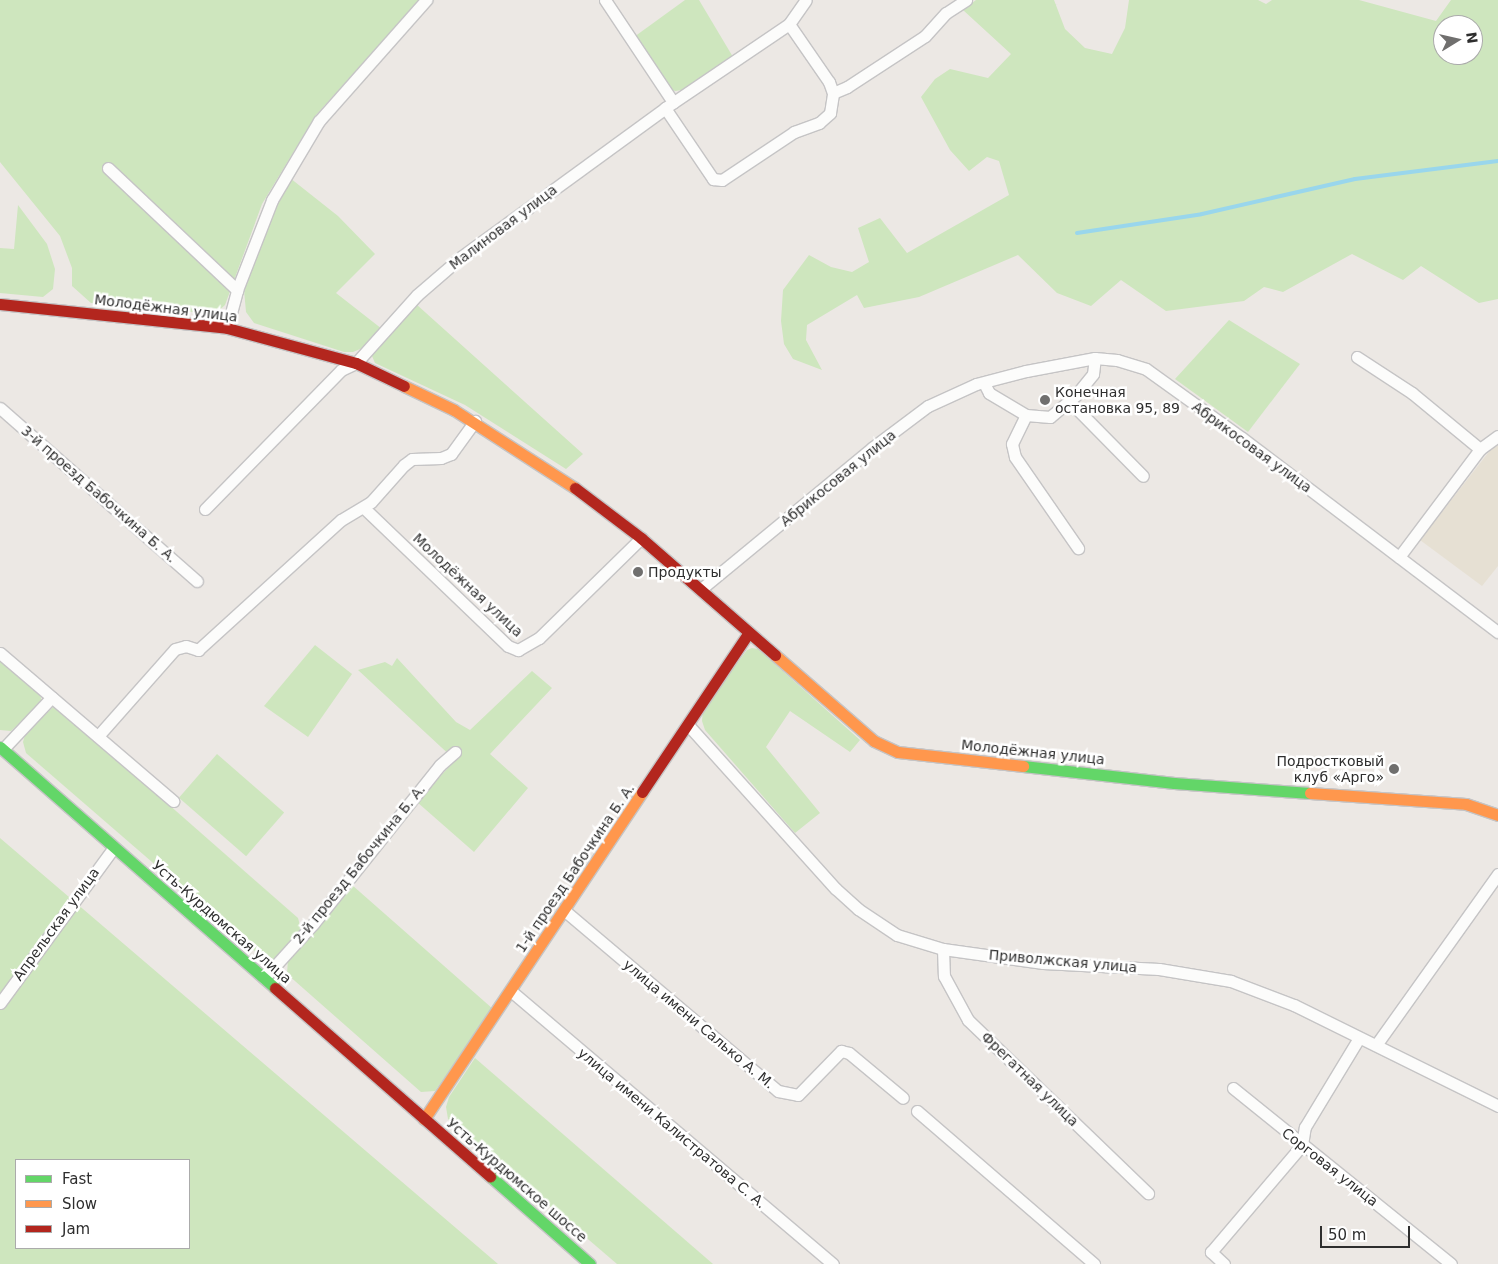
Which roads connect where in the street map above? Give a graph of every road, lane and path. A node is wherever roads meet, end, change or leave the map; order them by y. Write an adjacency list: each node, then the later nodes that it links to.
1 (426, 0): 9 (street)
2 (605, 0): 7 (street)
3 (806, 0): 5 (street, Малиновая улица)
4 (966, 0): 6 (street)
5 (789, 24): 6 (street); 7 (street, Малиновая улица)
6 (833, 93): 7 (street)
7 (669, 105): 14 (street, Малиновая улица)
8 (108, 168): 9 (street, Молодёжная улица)
9 (237, 290): 11 (street)
10 (0, 304): 11 (street, Молодёжная улица)
11 (227, 328): 14 (street, Молодёжная улица)
12 (1357, 357): 21 (street)
13 (1096, 358): 15 (street, Абрикосовая улица); 16 (street); 27 (street, Абрикосовая улица)
14 (356, 363): 19 (street, Молодёжная улица); 24 (street)
15 (984, 383): 18 (street); 29 (street, Абрикосовая улица)
16 (1069, 401): 18 (street); 22 (street)
17 (0, 408): 28 (street, 3-й проезд Бабочкина Б. А.)
18 (1026, 415): 26 (street)
19 (475, 421): 23 (street); 25 (street, Молодёжная улица)
20 (1498, 436): 21 (street)
21 (1480, 449): 27 (street)
22 (1143, 476)
23 (364, 508): 25 (street, Молодёжная улица); 35 (street)
24 (205, 509)
25 (641, 538): 29 (street, Молодёжная улица)
26 (1078, 548)
27 (1399, 557): 31 (street, Абрикосовая улица)
28 (198, 581)
29 (701, 589): 30 (street, Молодёжная улица)
30 (749, 632): 34 (street, 1-й проезд Бабочкина Б. А.); 39 (street, Молодёжная улица)
31 (1498, 632)
32 (0, 653): 33 (street)
33 (52, 697): 35 (street); 36 (street)
34 (689, 726): 42 (street, 1-й проезд Бабочкина Б. А.); 43 (street, Приволжская улица)
35 (98, 736): 38 (street)
36 (2, 748): 40 (street, Усть-Курдюмская улица)
37 (455, 752): 44 (street, 2-й проезд Бабочкина Б. А.)
38 (173, 800)
39 (1498, 815)
40 (114, 847): 44 (street, Усть-Курдюмская улица); 46 (street, Апрельская улица)
41 (1498, 874): 48 (street)
42 (565, 911): 45 (street, 1-й проезд Бабочкина Б. А.); 50 (street, улица имени Салько А. М.)
43 (943, 949): 47 (street, Приволжская улица); 55 (street, Фрегатная улица)
44 (264, 978): 53 (street, Усть-Курдюмская улица)
45 (511, 991): 53 (street, 1-й проезд Бабочкина Б. А.); 57 (street, улица имени Калистратова С. А.)
46 (0, 1003)
47 (1359, 1038): 48 (street, Приволжская улица); 54 (street)
48 (1376, 1045): 51 (street, Приволжская улица)
49 (1233, 1088): 54 (street, Сорговая улица)
50 (903, 1098)
51 (1498, 1106)
52 (918, 1110): 58 (street)
53 (424, 1119): 56 (street, Усть-Курдюмское шоссе)
54 (1302, 1145): 59 (street); 60 (street, Сорговая улица)
55 (1148, 1192)
56 (590, 1264)
57 (833, 1264)
58 (1094, 1264)
59 (1224, 1264)
60 (1451, 1264)

